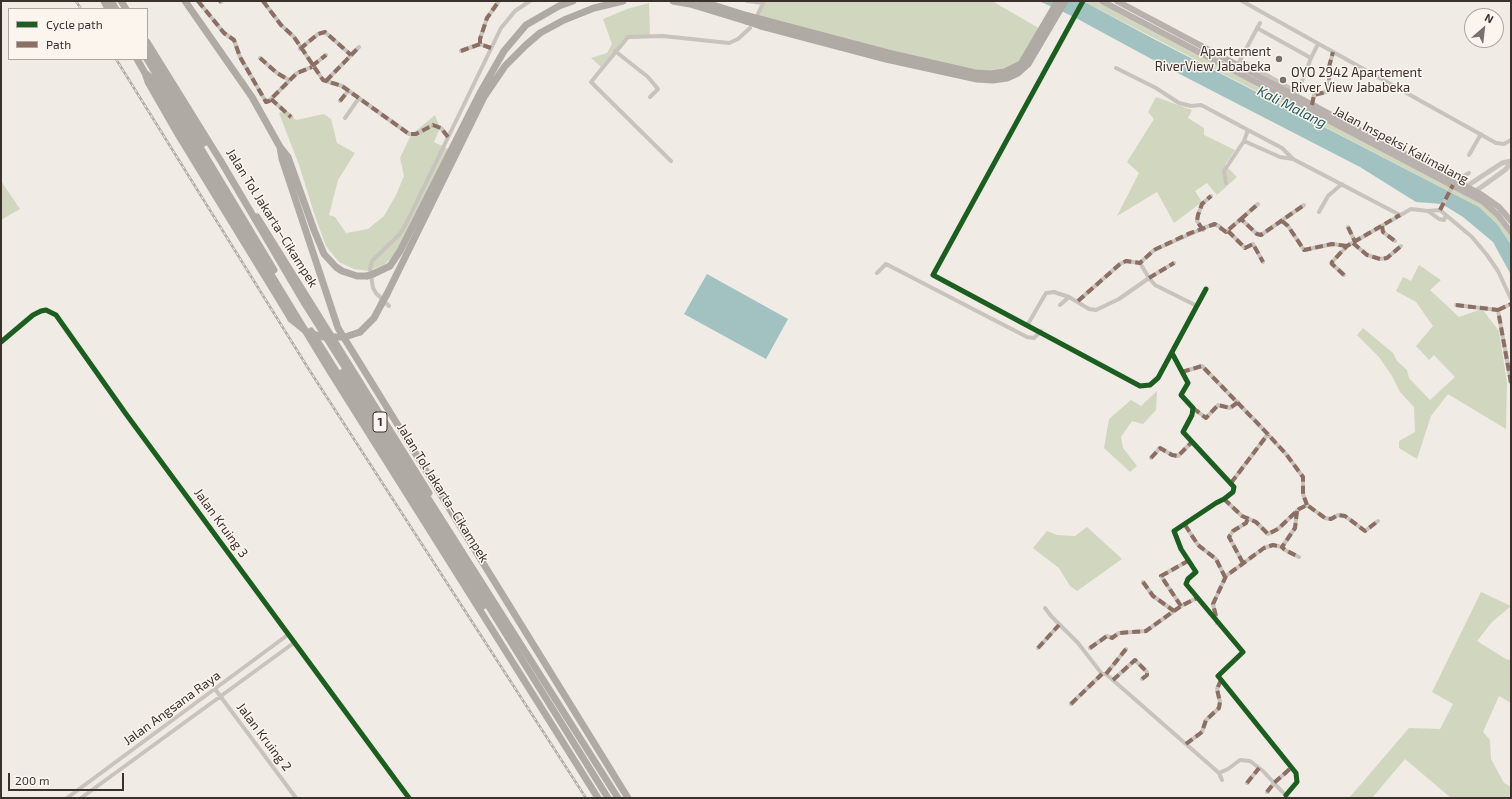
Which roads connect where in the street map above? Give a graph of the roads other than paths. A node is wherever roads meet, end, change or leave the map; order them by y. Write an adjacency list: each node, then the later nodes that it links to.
1 (185, 1): 59 (highway)
2 (198, 1): 49 (street)
3 (263, 1): 27 (street)
4 (499, 1): 24 (street)
5 (530, 1): 28 (street)
6 (573, 1): 59 (highway)
7 (623, 1): 101 (highway, bridge)
8 (673, 1): 18 (highway)
9 (700, 1): 18 (highway)
10 (747, 1): 17 (street)
11 (1058, 1): 22 (highway)
12 (1065, 1): 22 (highway)
13 (1084, 1): 107 (street)
14 (1102, 1): 66 (main road, Jalan Inspeksi Kalimalang)
15 (1117, 1): 39 (main road, Jalan Inspeksi Kalimalang)
16 (1242, 1): 25 (street)
17 (764, 2): 19 (street)
18 (747, 18): 19 (highway, bridge)
19 (760, 21): 22 (highway)
20 (750, 28): 30 (street)
21 (148, 40): 166 (highway, Jalan Tol Jakarta–Cikampek / 1)
22 (1039, 42)
23 (148, 44): 166 (highway, 1, bridge)
24 (480, 44): 28 (street); 29 (street)
25 (1318, 44): 31 (street); 36 (street)
26 (359, 47): 33 (street)
27 (300, 48): 33 (street); 40 (street)
28 (491, 48): 56 (street)
29 (461, 51)
30 (615, 51): 47 (street); 62 (street)
31 (1333, 52): 51 (street); 55 (street)
32 (148, 55): 165 (highway, 1, bridge)
33 (351, 55): 44 (street)
34 (326, 56): 40 (street)
35 (260, 58): 43 (street)
36 (1311, 58): 39 (street); 46 (street)
37 (138, 60): 42 (highway)
38 (148, 60): 164 (highway, Jalan Tol Jakarta–Cikampek / 1)
39 (1239, 62): 46 (main road, Jalan Inspeksi Kalimalang)
40 (312, 66): 43 (street); 44 (street)
41 (1116, 68): 54 (street)
42 (145, 73): 101 (highway, bridge); 163 (highway)
43 (289, 80): 49 (street)
44 (326, 81): 45 (street)
45 (348, 91): 48 (street); 50 (street)
46 (1297, 94): 51 (main road, Jalan Inspeksi Kalimalang)
47 (650, 97)
48 (359, 98): 53 (street); 56 (street)
49 (271, 99): 52 (street)
50 (340, 101)
51 (1312, 105): 66 (main road, Jalan Inspeksi Kalimalang)
52 (291, 117)
53 (344, 118)
54 (1248, 130): 58 (street); 61 (street)
55 (1481, 134): 57 (street); 60 (street)
56 (448, 136): 101 (street)
57 (1511, 140)
58 (1244, 141): 61 (street); 65 (street)
59 (280, 147): 167 (highway)
60 (1469, 156)
61 (1293, 159): 67 (street)
62 (671, 161)
63 (1511, 162): 68 (street); 69 (street)
64 (1469, 173): 66 (street)
65 (1226, 183)
66 (1454, 183): 68 (main road, Jalan Inspeksi Kalimalang); 74 (street)
67 (1342, 184): 76 (street); 77 (street)
68 (1464, 188): 69 (main road, Jalan Inspeksi Kalimalang)
69 (1473, 193): 71 (main road, Jalan Inspeksi Kalimalang)
70 (1211, 196): 84 (street)
71 (1481, 197): 81 (main road, Jalan Inspeksi Kalimalang); 86 (main road, Jalan Inspeksi Kalimalang)
72 (1258, 204): 79 (street)
73 (1304, 206): 80 (street)
74 (1441, 208): 75 (street); 78 (street)
75 (1428, 211): 77 (street); 78 (street)
76 (1319, 212)
77 (1400, 215): 82 (street)
78 (1446, 215): 99 (street)
79 (1241, 219): 80 (street); 85 (street)
80 (1282, 221): 89 (street)
81 (1511, 221)
82 (1382, 226): 87 (street); 88 (street)
83 (1348, 227): 88 (street)
84 (1202, 230): 85 (street); 92 (street)
85 (1228, 230): 91 (street)
86 (1511, 232)
87 (1395, 241)
88 (1354, 242): 89 (street); 90 (street)
89 (1347, 246): 95 (street)
90 (1401, 246)
91 (1263, 262)
92 (1140, 263): 96 (street); 100 (street)
93 (1174, 263): 96 (street)
94 (877, 273): 108 (street)
95 (1344, 275)
96 (1149, 278): 100 (street); 105 (street)
97 (1206, 289): 105 (street)
98 (1069, 297): 100 (street); 103 (street); 107 (street)
99 (1511, 299)
100 (1078, 301)
101 (386, 304)
102 (1511, 304): 106 (street)
103 (1060, 305)
104 (1456, 305): 106 (street)
105 (1197, 306): 110 (street)
106 (1498, 310): 112 (street)
107 (1028, 324): 108 (street)
108 (1041, 331): 110 (street)
109 (1, 342): 137 (street, Jalan Kruing 3)
110 (1172, 353): 111 (street)
111 (1182, 372): 113 (street); 114 (street)
112 (1511, 383)
113 (1238, 402): 114 (street); 115 (street)
114 (1193, 408): 116 (street)
115 (1268, 434): 118 (street); 120 (street)
116 (1192, 442): 117 (street); 118 (street)
117 (1151, 458)
118 (1231, 483): 119 (street)
119 (1224, 499): 122 (street); 124 (street)
120 (1307, 505): 121 (street); 123 (street)
121 (1297, 510): 122 (street); 125 (street)
122 (1248, 518): 128 (street)
123 (1378, 521)
124 (1185, 525): 127 (street); 129 (street)
125 (1282, 546): 126 (street); 128 (street)
126 (1300, 557)
127 (1188, 561): 131 (street); 132 (street)
128 (1244, 563): 129 (street)
129 (1225, 577): 135 (street)
130 (1143, 582): 134 (street)
131 (1197, 598): 132 (street); 135 (street)
132 (1181, 606): 134 (street)
133 (1045, 608): 136 (street)
134 (1174, 611): 140 (street)
135 (1217, 622): 145 (street)
136 (1059, 625): 139 (street); 142 (street)
137 (289, 634): 138 (street, Jalan Kruing 3); 146 (street, Jalan Angsana Raya)
138 (295, 642): 147 (street, Jalan Angsana Raya); 162 (street, Jalan Kruing 3)
139 (1038, 648)
140 (1090, 648)
141 (1126, 649): 142 (street)
142 (1104, 674): 143 (street); 148 (street)
143 (1113, 680): 144 (street); 149 (street)
144 (1142, 680)
145 (1221, 680): 149 (street); 150 (street)
146 (215, 689): 147 (street, Jalan Kruing 2); 156 (street, Jalan Angsana Raya)
147 (220, 696): 160 (street, Jalan Angsana Raya); 161 (street, Jalan Kruing 2)
148 (1072, 704)
149 (1186, 744): 152 (street)
150 (1292, 767): 155 (street); 158 (street)
151 (1259, 768): 152 (street); 154 (street); 155 (street)
152 (1219, 773): 153 (street)
153 (1222, 780)
154 (1247, 783)
155 (1274, 783): 157 (street); 158 (street)
156 (75, 792): 159 (street, Jalan Angsana Raya); 160 (street)
157 (1268, 792)
158 (1287, 797)
159 (67, 798)
160 (80, 798)
161 (296, 798)
162 (409, 798)
163 (598, 798)
164 (604, 798)
165 (608, 798)
166 (618, 798)
167 (628, 798)

